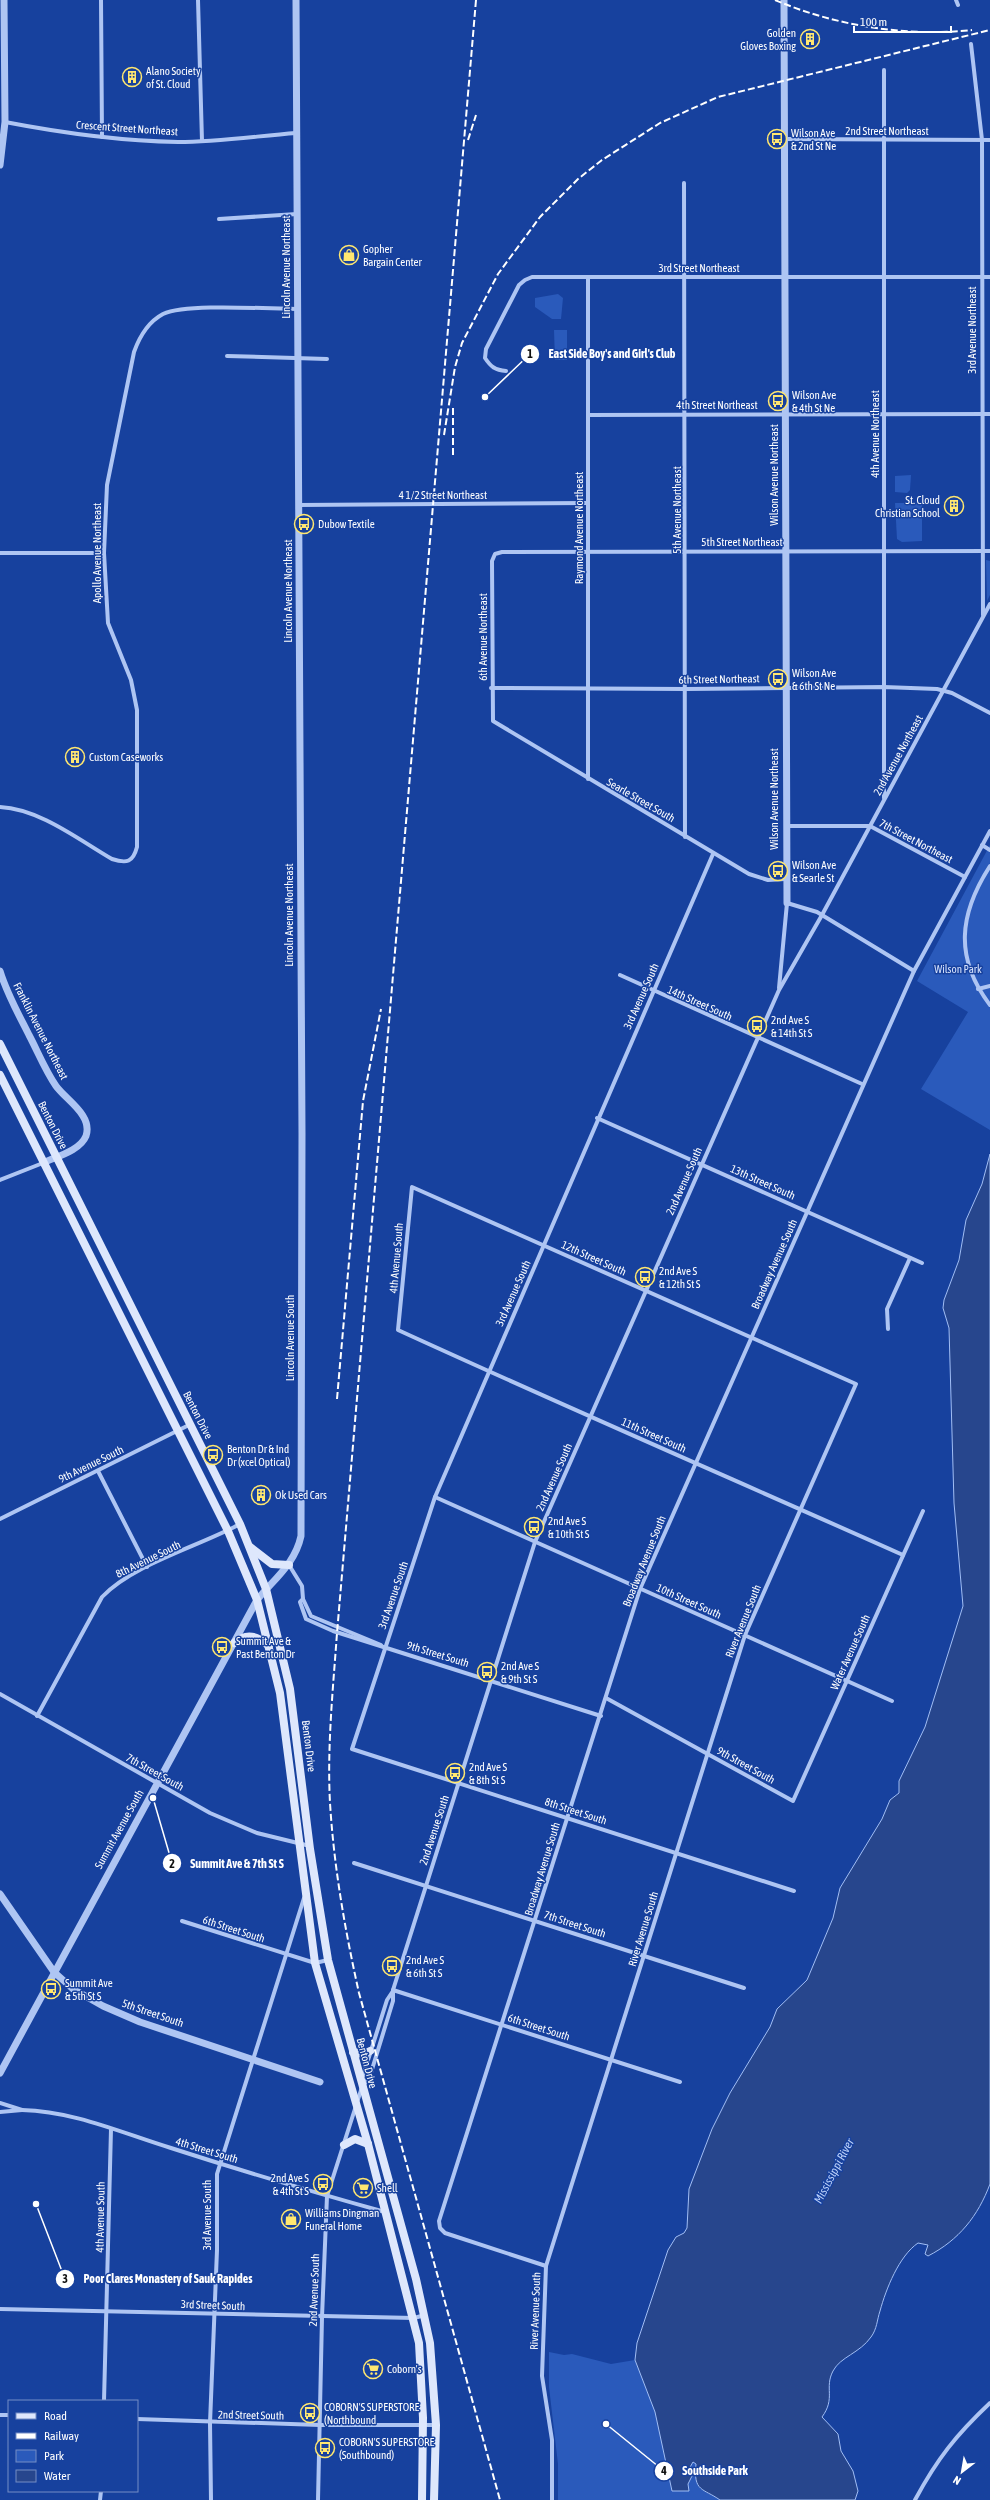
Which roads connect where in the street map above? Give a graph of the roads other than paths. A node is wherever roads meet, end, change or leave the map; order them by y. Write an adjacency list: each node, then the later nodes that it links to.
1 (4, 0): 8 (street)
2 (101, 0): 10 (street)
3 (198, 0): 15 (street)
4 (296, 0): 9 (street, Lincoln Avenue Northeast)
5 (784, 0): 11 (street, Wilson Avenue Northeast)
6 (971, 44): 13 (street, 3rd Avenue Northeast)
7 (884, 70): 12 (street, 4th Avenue Northeast)
8 (5, 122): 10 (street, Crescent Street Northeast); 16 (street)
9 (296, 133): 15 (street, Crescent Street Northeast); 18 (street, Lincoln Avenue Northeast)
10 (102, 137): 15 (street, Crescent Street Northeast)
11 (785, 140): 12 (street, 2nd Street Northeast); 22 (street, Wilson Avenue Northeast)
12 (884, 140): 13 (street, 2nd Street Northeast); 23 (street, 4th Avenue Northeast)
13 (982, 140): 14 (street, 2nd Street Northeast); 24 (street, 3rd Avenue Northeast)
14 (990, 140)
15 (202, 141)
16 (0, 166)
17 (684, 183): 21 (street, 5th Avenue Northeast)
18 (297, 214): 19 (street); 26 (street, Lincoln Avenue Northeast)
19 (219, 219)
20 (588, 277): 21 (street, 3rd Street Northeast); 30 (street, 3rd Street Northeast); 36 (street, Raymond Avenue Northeast)
21 (685, 277): 22 (street, 3rd Street Northeast); 31 (street, 5th Avenue Northeast)
22 (785, 277): 23 (street, 3rd Street Northeast); 32 (street, Wilson Avenue Northeast)
23 (884, 277): 24 (street, 3rd Street Northeast); 33 (street, 4th Avenue Northeast)
24 (981, 277): 25 (street, 3rd Street Northeast); 34 (street, 3rd Avenue Northeast)
25 (990, 277)
26 (298, 309): 28 (street, Lincoln Avenue Northeast); 46 (street, Apollo Avenue Northeast)
27 (227, 356): 28 (street)
28 (298, 358): 29 (street); 38 (street, Lincoln Avenue Northeast)
29 (327, 359)
30 (506, 371)
31 (686, 414): 32 (street, 4th Street Northeast); 36 (street, 4th Street Northeast); 40 (street, 5th Avenue Northeast)
32 (786, 414): 33 (street, 4th Street Northeast); 41 (street, Wilson Avenue Northeast)
33 (884, 414): 34 (street, 4th Street Northeast); 39 (street, 4th Avenue Northeast)
34 (981, 414): 35 (street, 4th Street Northeast); 42 (street, 3rd Avenue Northeast)
35 (990, 414)
36 (589, 415): 37 (street, Raymond Avenue Northeast)
37 (587, 503): 38 (street, 4 1/2 Street Northeast); 44 (street, Raymond Avenue Northeast)
38 (298, 505): 83 (street, Lincoln Avenue Northeast)
39 (883, 550): 41 (street, 5th Street Northeast); 42 (street, 5th Street Northeast); 51 (street, 4th Avenue Northeast)
40 (685, 551): 41 (street, 5th Street Northeast); 44 (street, 5th Street Northeast); 54 (street, 5th Avenue Northeast)
41 (784, 551): 50 (street, Wilson Avenue Northeast)
42 (982, 551): 43 (street, 5th Street Northeast); 49 (street, 3rd Avenue Northeast)
43 (990, 551)
44 (588, 552): 47 (street, 5th Street Northeast); 53 (street, Raymond Avenue Northeast)
45 (0, 553): 46 (street)
46 (104, 553): 60 (street, Apollo Avenue Northeast)
47 (495, 554): 52 (street, 6th Avenue Northeast)
48 (990, 604): 49 (street, 2nd Avenue Northeast)
49 (983, 617): 55 (street, 2nd Avenue Northeast)
50 (785, 687): 51 (street, 6th Street Northeast); 54 (street, 6th Street Northeast); 61 (street, Wilson Avenue Northeast)
51 (884, 687): 55 (street, 6th Street Northeast); 59 (street, 4th Avenue Northeast)
52 (491, 688): 53 (street, 6th Street Northeast); 57 (street, 6th Avenue Northeast)
53 (589, 689): 54 (street, 6th Street Northeast); 58 (street, Raymond Avenue Northeast)
54 (686, 689): 64 (street, 5th Avenue Northeast)
55 (945, 690): 56 (street, 6th Street Northeast); 59 (street, 2nd Avenue Northeast)
56 (990, 713)
57 (493, 721): 58 (street, Searle Street South)
58 (588, 779): 64 (street, Searle Street South)
59 (884, 798): 62 (street, 2nd Avenue Northeast)
60 (0, 807)
61 (786, 826): 62 (street, 7th Street Northeast); 70 (street, Wilson Avenue Northeast)
62 (870, 826): 69 (street, 7th Street Northeast); 72 (street, 2nd Avenue Northeast)
63 (990, 831): 65 (street, Broadway Avenue South)
64 (685, 837): 67 (street, Searle Street South)
65 (982, 845): 66 (street); 69 (street, Broadway Avenue South)
66 (990, 850)
67 (713, 854): 70 (street, Searle Street South); 79 (street, 3rd Avenue South)
68 (990, 866): 77 (street)
69 (965, 877): 74 (street, Broadway Avenue South)
70 (785, 879): 71 (street, Wilson Avenue Northeast)
71 (786, 903): 72 (street); 78 (street, 2nd Avenue South)
72 (822, 915): 74 (street); 78 (street, 2nd Avenue South)
73 (0, 971): 87 (street, Franklin Avenue Northeast)
74 (914, 971): 85 (street, Broadway Avenue South)
75 (620, 975): 79 (street, 14th Street South)
76 (990, 986): 77 (street)
77 (978, 989): 80 (street)
78 (779, 990): 81 (street, 2nd Avenue South)
79 (653, 991): 81 (street, 14th Street South); 86 (street, 3rd Avenue South)
80 (990, 1005)
81 (758, 1038): 85 (street, 14th Street South); 89 (street, 2nd Avenue South)
82 (0, 1044): 87 (main road, Benton Drive)
83 (302, 1061): 116 (street, Lincoln Avenue South)
84 (0, 1075): 88 (main road, Benton Drive)
85 (862, 1084): 92 (street, Broadway Avenue South)
86 (597, 1118): 89 (street, 13th Street South); 93 (street, 3rd Avenue South)
87 (57, 1156): 88 (street, Franklin Avenue Northeast); 103 (main road, Benton Drive)
88 (43, 1163): 90 (street); 104 (main road, Benton Drive)
89 (701, 1165): 92 (street, 13th Street South); 96 (street, 2nd Avenue South)
90 (0, 1180)
91 (412, 1187): 93 (street, 12th Street South); 98 (street, 4th Avenue South)
92 (807, 1212): 94 (street, 13th Street South); 99 (street, Broadway Avenue South)
93 (544, 1245): 96 (street, 12th Street South); 100 (street, 3rd Avenue South)
94 (910, 1258): 95 (street, 13th Street South); 97 (street)
95 (922, 1263)
96 (646, 1291): 99 (street, 12th Street South); 102 (street, 2nd Avenue South)
97 (888, 1329)
98 (398, 1330): 100 (street, 11th Street South)
99 (751, 1338): 101 (street, 12th Street South); 105 (street, Broadway Avenue South)
100 (488, 1371): 102 (street, 11th Street South); 107 (street, 3rd Avenue South)
101 (856, 1384): 108 (street, River Avenue South)
102 (590, 1417): 105 (street, 11th Street South); 113 (street, 2nd Avenue South)
103 (191, 1424): 104 (street, 9th Avenue South); 111 (main road, Benton Drive)
104 (178, 1431): 106 (street, 9th Avenue South); 112 (main road, Benton Drive)
105 (695, 1463): 108 (street, 11th Street South); 118 (street, Broadway Avenue South)
106 (98, 1470): 110 (street, 9th Avenue South); 117 (street)
107 (435, 1497): 113 (street, 10th Street South); 124 (street, 3rd Avenue South)
108 (800, 1509): 115 (street, 11th Street South); 121 (street, River Avenue South)
109 (923, 1511): 115 (street, Water Avenue South)
110 (0, 1519)
111 (240, 1524): 112 (street, 8th Avenue South); 114 (main road, Benton Drive)
112 (228, 1531): 117 (street, 8th Avenue South); 120 (main road, Benton Drive)
113 (535, 1542): 118 (street, 10th Street South); 125 (street, 2nd Avenue South)
114 (248, 1545): 116 (main road); 119 (main road, Benton Drive)
115 (903, 1555): 126 (street, Water Avenue South)
116 (289, 1565): 119 (street, Lincoln Avenue South); 124 (street, 9th Street South)
117 (147, 1567): 130 (street, 8th Avenue South)
118 (640, 1588): 121 (street, 10th Street South); 128 (street, Broadway Avenue South)
119 (266, 1590): 120 (street, Lincoln Avenue South); 139 (main road, Benton Drive)
120 (257, 1600): 122 (street, Summit Avenue South); 123 (main road, Benton Drive)
121 (745, 1635): 126 (street, 10th Street South); 133 (street, River Avenue South)
122 (234, 1643): 123 (main road); 134 (street, Summit Avenue South)
123 (269, 1646): 138 (main road, Benton Drive)
124 (384, 1647): 125 (street, 9th Street South); 132 (street, 3rd Avenue South)
125 (492, 1680): 131 (street, 9th Street South); 135 (street, 2nd Avenue South)
126 (847, 1681): 129 (street, 10th Street South); 136 (street, Water Avenue South)
127 (0, 1694): 130 (street, 7th Street South)
128 (606, 1698): 131 (street, Broadway Avenue South); 133 (street, 9th Street South)
129 (892, 1701)
130 (37, 1716): 134 (street, 7th Street South)
131 (601, 1716): 137 (street, Broadway Avenue South)
132 (352, 1749): 135 (street, 8th Street South)
133 (707, 1754): 136 (street, 9th Street South); 140 (street, River Avenue South)
134 (157, 1783): 138 (street, 7th Street South); 152 (street, Summit Avenue South)
135 (459, 1783): 137 (street, 8th Street South); 142 (street, 2nd Avenue South)
136 (793, 1801)
137 (567, 1818): 140 (street, 8th Street South); 147 (street, Broadway Avenue South)
138 (299, 1845): 139 (street, 7th Street South); 145 (main road, Benton Drive)
139 (310, 1846): 150 (main road, Benton Drive)
140 (676, 1853): 143 (street, 8th Street South); 149 (street, River Avenue South)
141 (354, 1863): 142 (street, 7th Street South)
142 (426, 1886): 147 (street, 7th Street South); 154 (street, 2nd Avenue South)
143 (794, 1891)
144 (0, 1894): 152 (street, 5th Street South)
145 (305, 1896): 148 (street, 3rd Avenue South); 151 (main road, Benton Drive)
146 (182, 1921): 148 (street, 6th Street South)
147 (535, 1921): 149 (street, 7th Street South); 155 (street, Broadway Avenue South)
148 (286, 1955): 151 (street, 6th Street South); 158 (street, 3rd Avenue South)
149 (644, 1956): 153 (street, 7th Street South); 159 (street, River Avenue South)
150 (328, 1960): 151 (street); 157 (main road, Benton Drive)
151 (315, 1964): 165 (main road, Benton Drive)
152 (54, 1972): 158 (street, 5th Street South); 160 (street, Summit Avenue South)
153 (744, 1988)
154 (393, 1990): 155 (street, 6th Street South); 156 (street, 2nd Avenue South); 163 (street, 2nd Avenue South)
155 (502, 2024): 159 (street, 6th Street South); 174 (street, Broadway Avenue South)
156 (370, 2050): 157 (main road); 163 (street, 2nd Avenue South)
157 (353, 2052): 163 (main road, Benton Drive)
158 (252, 2058): 161 (street, 5th Street South); 171 (street, 3rd Avenue South)
159 (612, 2060): 162 (street, 6th Street South); 174 (street, River Avenue South)
160 (1, 2071)
161 (320, 2082)
162 (680, 2082)
163 (362, 2087): 165 (street, 2nd Avenue South); 178 (main road, Benton Drive)
164 (0, 2103): 166 (street, 4th Street South)
165 (356, 2107): 169 (main road, Benton Drive); 170 (street, 2nd Avenue South)
166 (22, 2110): 167 (street, 4th Street South); 168 (street, 4th Street South)
167 (0, 2112)
168 (111, 2130): 171 (street, 4th Street South); 176 (street, 4th Avenue South)
169 (368, 2144): 170 (main road); 173 (main road, Benton Drive)
170 (344, 2145): 172 (street, 2nd Avenue South)
171 (221, 2164): 172 (street, 4th Street South); 177 (street, 3rd Avenue South)
172 (327, 2196): 173 (street, 4th Street South); 179 (street, 2nd Avenue South)
173 (385, 2212): 180 (main road, Benton Drive)
174 (546, 2266): 192 (street, River Avenue South)
175 (0, 2309): 176 (street, 3rd Street South)
176 (108, 2310): 177 (street, 3rd Street South); 181 (street, 4th Avenue South)
177 (213, 2315): 179 (street, 3rd Street South); 184 (street, 3rd Avenue South)
178 (425, 2316): 180 (street, 3rd Street South); 187 (main road, Benton Drive)
179 (322, 2317): 180 (street, 3rd Street South); 185 (street, 2nd Avenue South)
180 (414, 2318): 186 (main road, Benton Drive)
181 (104, 2400)
182 (990, 2403): 193 (street)
183 (138, 2419): 184 (street, 2nd Street South)
184 (210, 2422): 185 (street, 2nd Street South); 188 (street, 3rd Avenue South)
185 (320, 2425): 186 (street, 2nd Street South); 189 (street, 2nd Avenue South)
186 (423, 2425): 187 (street, 2nd Street South); 190 (main road, Benton Drive)
187 (436, 2425): 191 (main road, Benton Drive)
188 (211, 2500)
189 (318, 2500)
190 (422, 2500)
191 (434, 2500)
192 (552, 2500)
193 (915, 2500)

